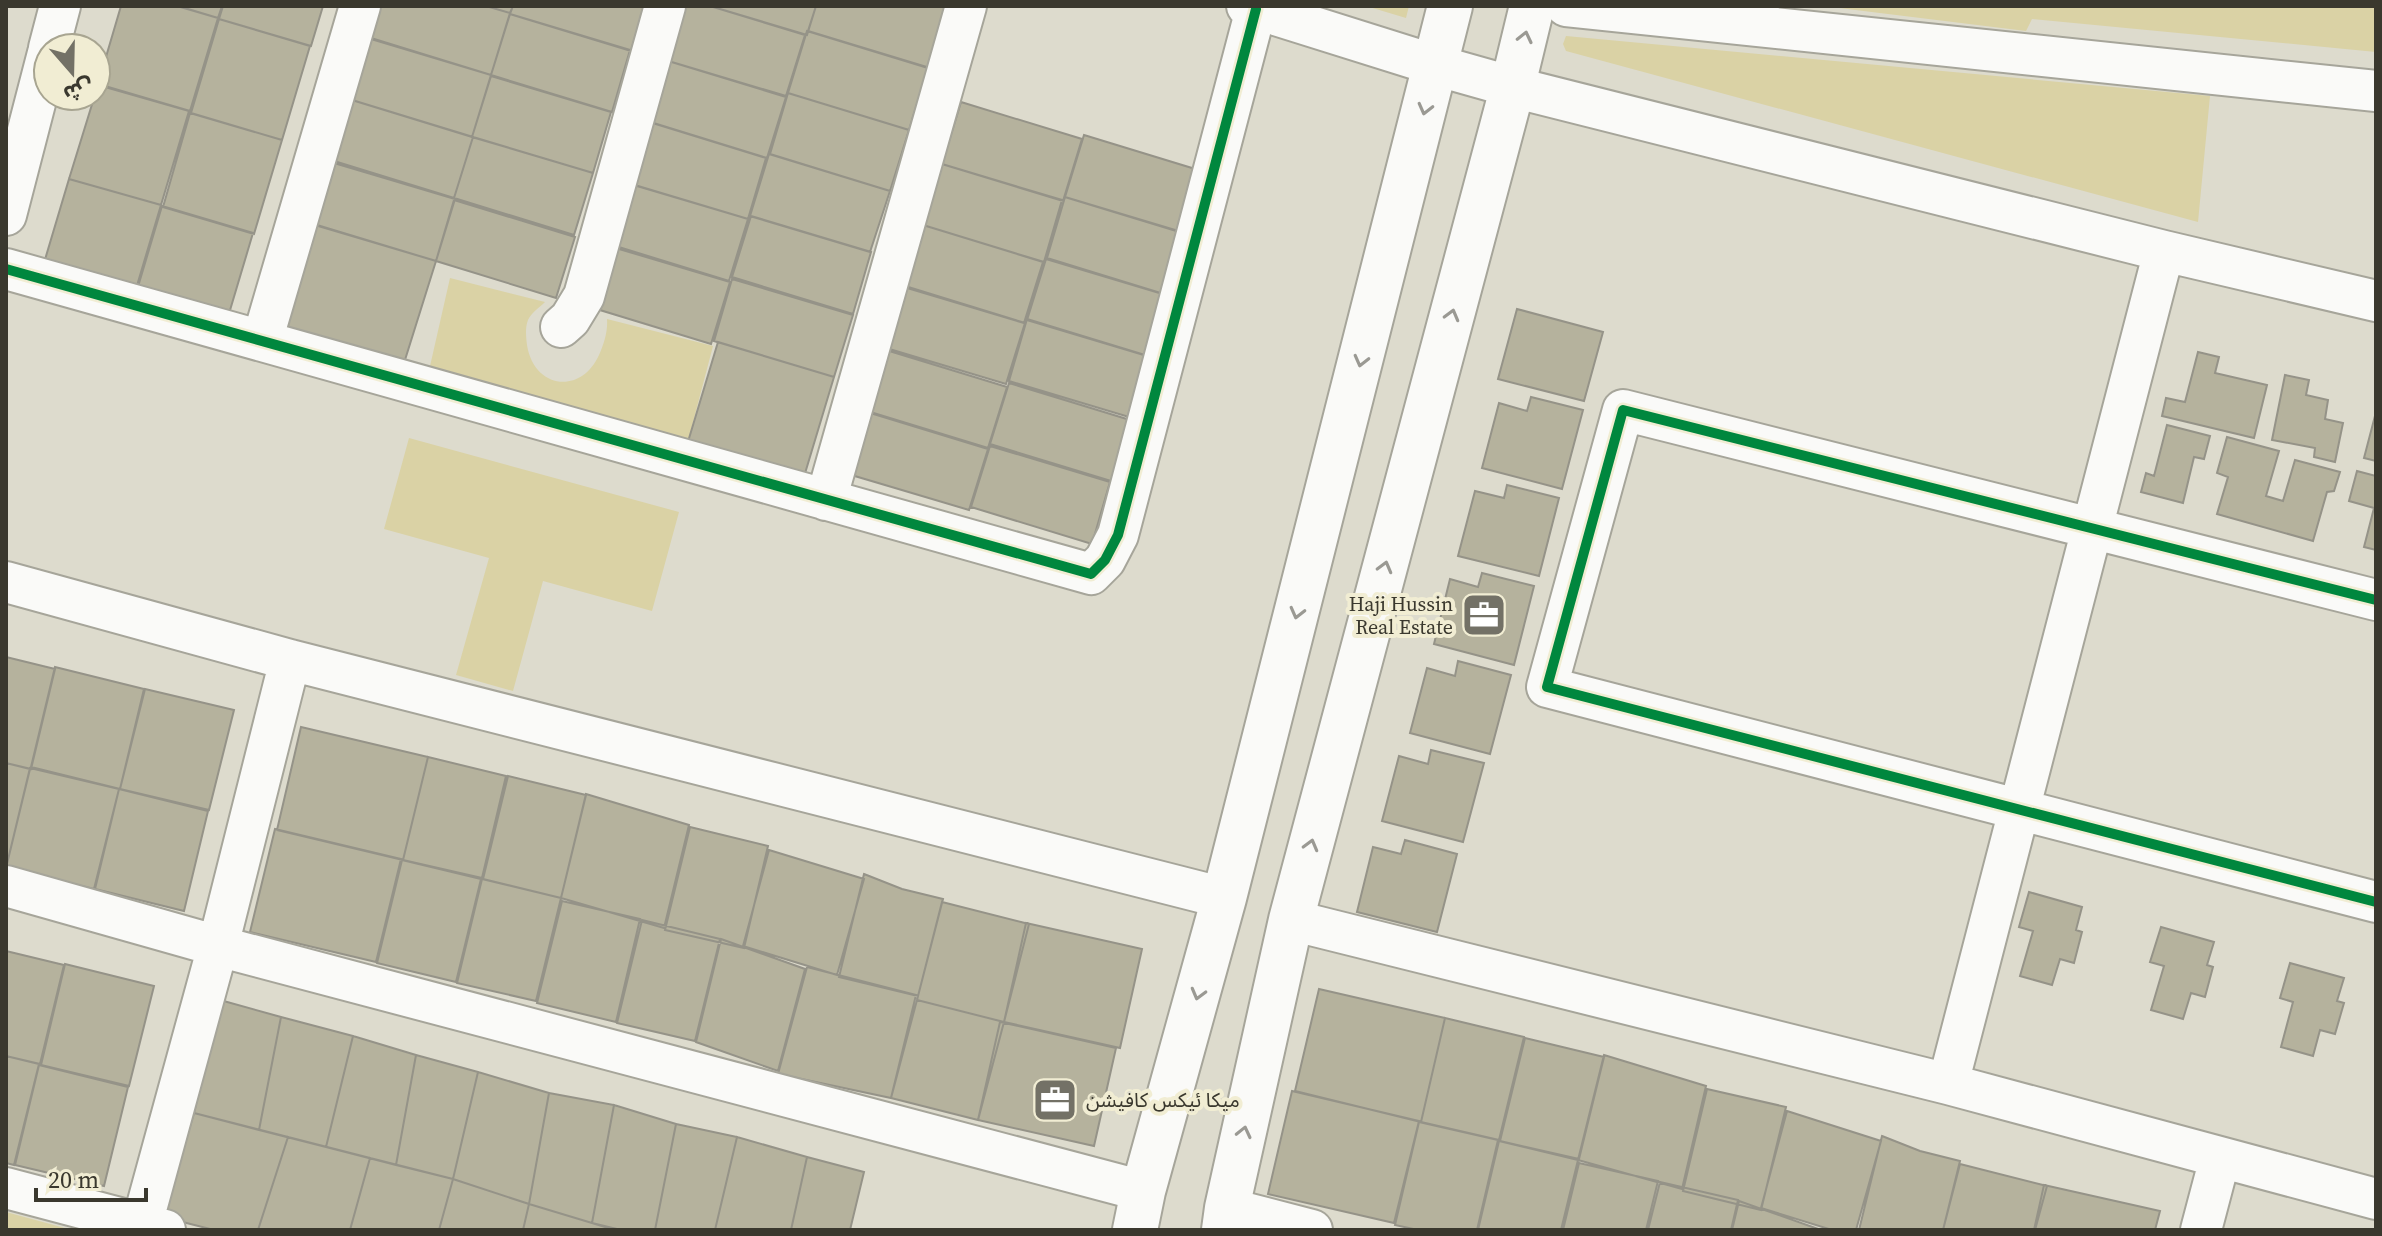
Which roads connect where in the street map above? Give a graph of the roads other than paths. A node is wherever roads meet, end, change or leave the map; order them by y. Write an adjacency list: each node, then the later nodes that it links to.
1 (60, 6): 9 (street)
2 (360, 6): 19 (street)
3 (665, 6): 18 (street)
4 (966, 6): 20 (street)
5 (1450, 6): 10 (street)
6 (1532, 6): 11 (street, one-way to 6)
7 (1566, 6): 12 (street)
8 (1251, 8): 10 (street); 20 (street)
9 (54, 32)
10 (1435, 65): 11 (street); 27 (street, one-way to 27)
11 (1513, 87): 15 (street); 29 (street, one-way to 11)
12 (2376, 91)
13 (33, 112): 14 (street)
14 (6, 215)
15 (2164, 251): 17 (street); 21 (street)
16 (6, 269): 19 (street)
17 (2376, 301)
18 (561, 327)
19 (262, 341): 20 (street)
20 (826, 500)
21 (2092, 529): 23 (street); 25 (street); 25 (street)
22 (6, 582): 24 (street)
23 (2376, 600)
24 (290, 660): 27 (street); 30 (street)
25 (2019, 809): 28 (street); 31 (street)
26 (6, 886): 30 (street)
27 (1224, 898): 35 (street, one-way to 35)
28 (2376, 902)
29 (1291, 920): 31 (street); 36 (street, one-way to 29)
30 (218, 946): 35 (street); 37 (street)
31 (1948, 1084): 32 (street)
32 (2220, 1158): 34 (street); 39 (street)
33 (6, 1188): 37 (street)
34 (2376, 1199)
35 (1139, 1210)
36 (1226, 1219): 38 (street)
37 (154, 1227)
38 (1312, 1230)
39 (2201, 1230)

